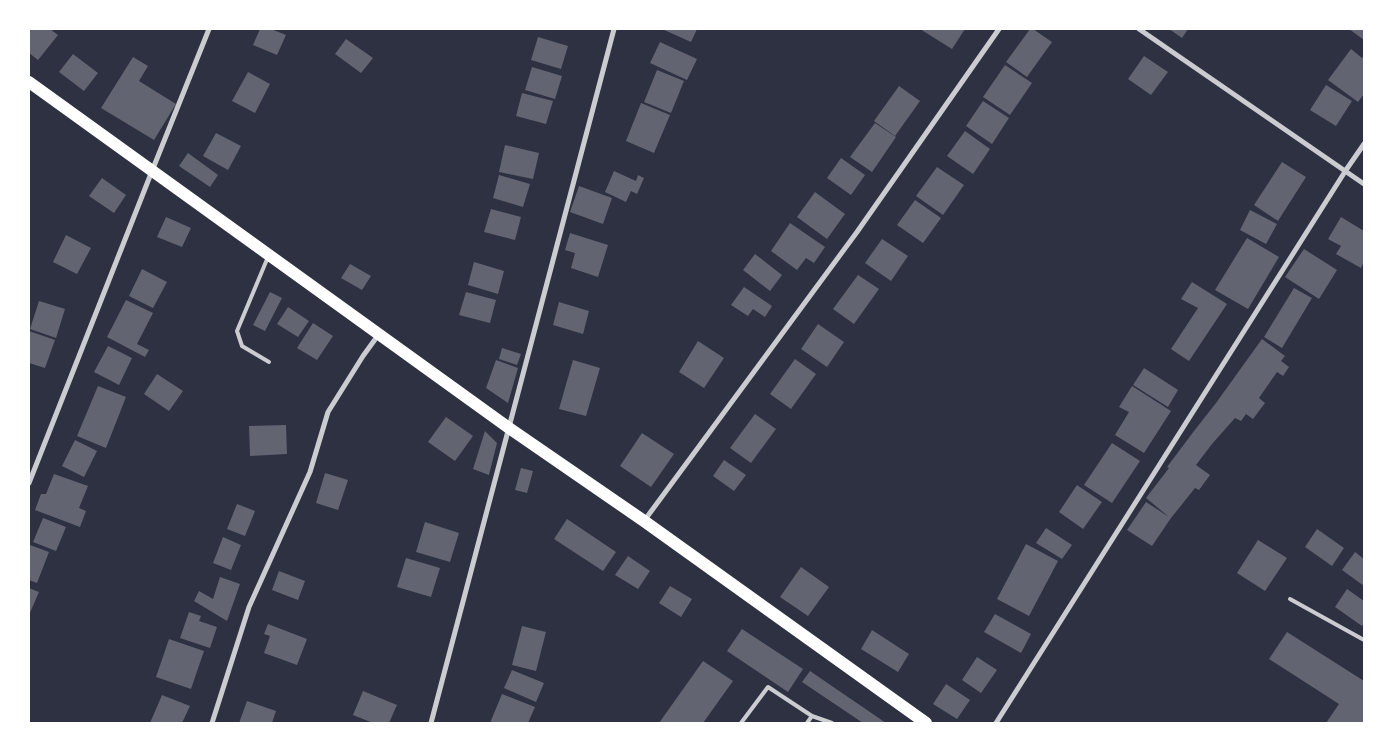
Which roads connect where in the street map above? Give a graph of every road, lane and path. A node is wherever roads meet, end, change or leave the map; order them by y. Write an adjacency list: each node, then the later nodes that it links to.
1 (209, 29): 8 (street)
2 (614, 29): 13 (street)
3 (998, 29): 15 (street)
4 (1139, 29): 7 (street)
5 (29, 82): 8 (main road)
6 (1364, 144): 7 (street)
7 (1346, 170): 9 (street); 25 (street)
8 (152, 171): 10 (main road); 14 (street)
9 (1364, 184)
10 (268, 255): 11 (main road); 12 (lane)
11 (379, 334): 13 (main road); 19 (street)
12 (268, 362)
13 (509, 428): 15 (main road); 20 (street)
14 (29, 483)
15 (644, 521): 24 (main road)
16 (1290, 599): 17 (lane)
17 (1364, 640)
18 (812, 716): 21 (lane); 22 (lane); 23 (lane)
19 (212, 723)
20 (431, 723)
21 (742, 723)
22 (807, 723)
23 (832, 723)
24 (926, 723)
25 (996, 723)

